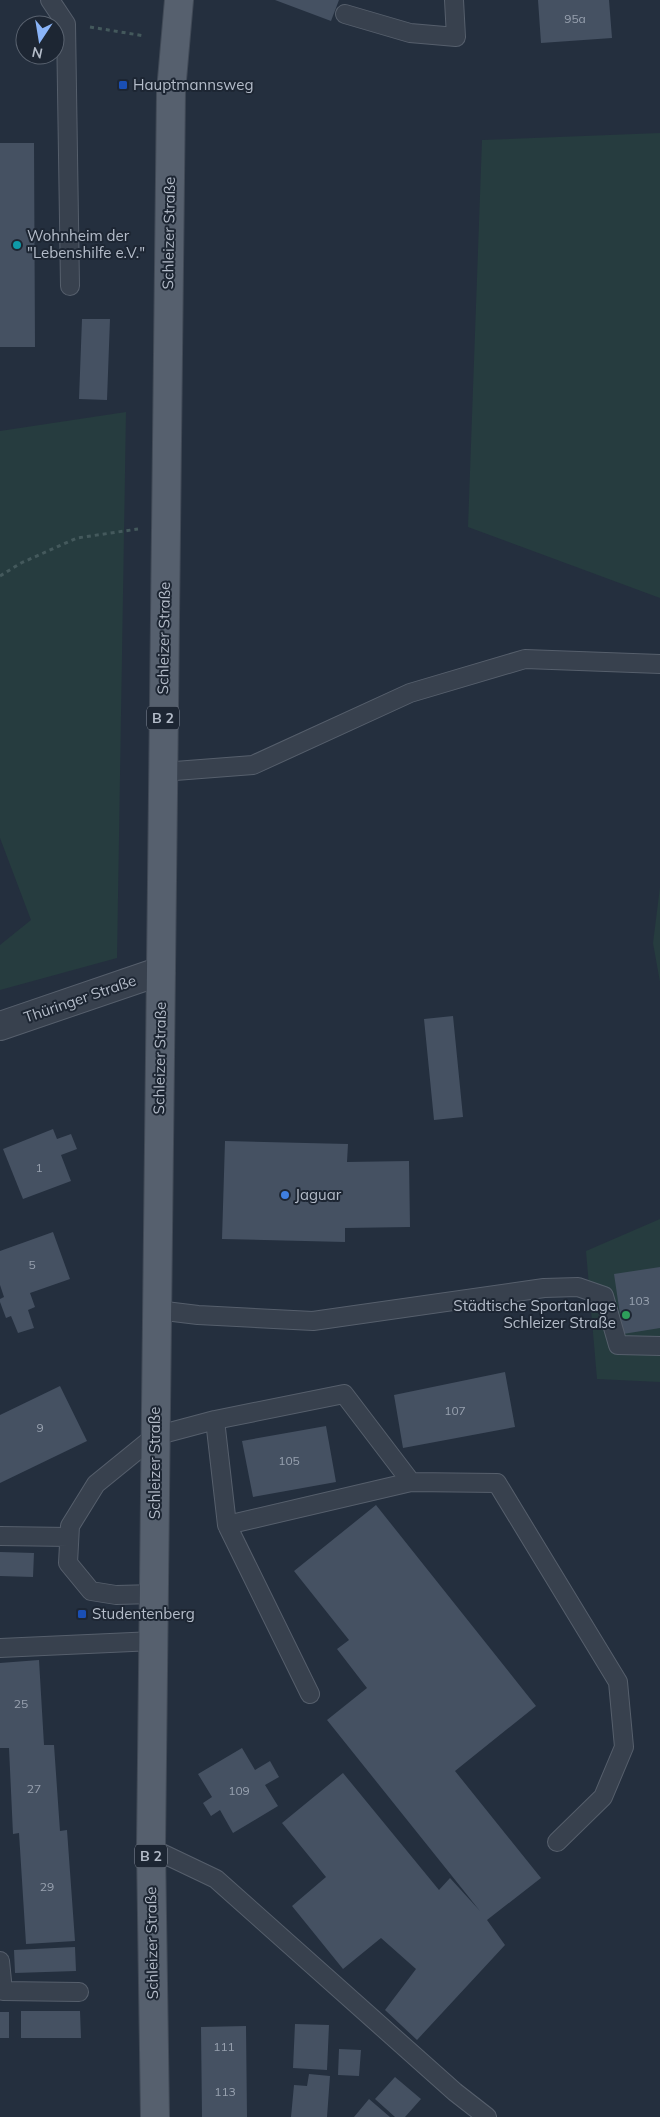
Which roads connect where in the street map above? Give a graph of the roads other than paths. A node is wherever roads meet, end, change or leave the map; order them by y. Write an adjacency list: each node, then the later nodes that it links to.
1 (50, 0): 5 (lane)
2 (179, 0): 7 (main road, Schleizer Straße / B 2)
3 (454, 0): 4 (lane)
4 (345, 14)
5 (70, 286)
6 (660, 664): 7 (lane)
7 (162, 772): 8 (main road, Schleizer Straße / B 2)
8 (161, 971): 9 (street, Thüringer Straße); 10 (main road, Schleizer Straße / B 2)
9 (0, 1026)
10 (157, 1310): 11 (lane); 13 (main road, Schleizer Straße / B 2)
11 (660, 1346)
12 (215, 1420): 13 (lane); 14 (lane); 15 (lane)
13 (155, 1436): 17 (lane); 18 (main road, Schleizer Straße / B 2)
14 (410, 1482): 15 (lane); 22 (lane)
15 (227, 1525): 21 (lane)
16 (0, 1536): 17 (lane)
17 (69, 1537): 18 (lane)
18 (155, 1594): 19 (main road, Schleizer Straße / B 2)
19 (154, 1641): 20 (lane); 23 (main road, Schleizer Straße / B 2)
20 (0, 1648)
21 (310, 1694)
22 (557, 1842)
23 (151, 1848): 26 (main road, Schleizer Straße / B 2); 27 (lane)
24 (0, 1961): 25 (lane)
25 (79, 1992)
26 (155, 2117)
27 (487, 2117)

